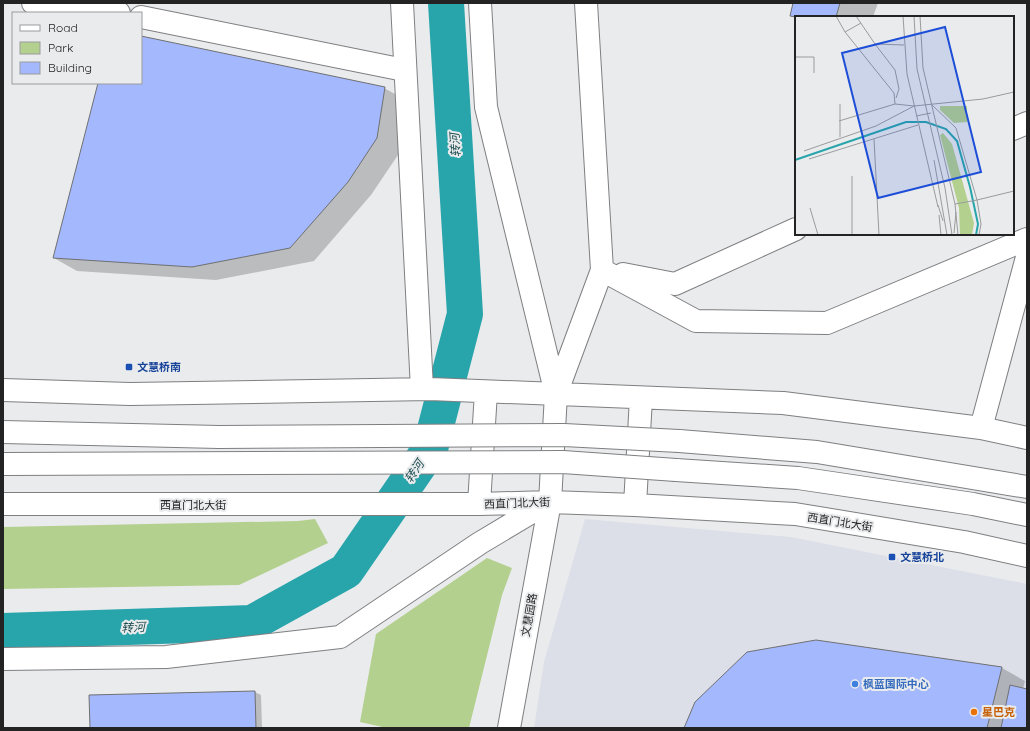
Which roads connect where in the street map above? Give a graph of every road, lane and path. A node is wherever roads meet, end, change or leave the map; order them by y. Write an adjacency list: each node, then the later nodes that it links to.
1 (33, 3): 5 (main road)
2 (402, 3): 7 (main road)
3 (480, 3): 17 (main road)
4 (586, 3): 13 (main road)
5 (110, 12)
6 (142, 17): 7 (main road)
7 (404, 70): 14 (main road)
8 (1027, 123): 9 (main road)
9 (1014, 129)
10 (795, 229): 13 (main road)
11 (1027, 239): 13 (main road)
12 (1027, 257): 19 (main road)
13 (602, 270): 17 (main road)
14 (426, 389): 15 (main road); 16 (main road)
15 (3, 390)
16 (491, 392): 17 (main road); 26 (main road)
17 (556, 394): 18 (main road); 24 (main road, 文慧园路)
18 (641, 398): 19 (main road); 27 (main road)
19 (981, 428): 21 (main road)
20 (3, 432): 23 (main road, bridge)
21 (1027, 438)
22 (3, 464): 28 (main road, bridge)
23 (1027, 487)
24 (550, 502): 26 (main road, 西直门北大街); 27 (main road, 西直门北大街); 30 (main road); 31 (main road, 文慧园路)
25 (3, 504): 26 (main road, 西直门北大街)
26 (469, 504)
27 (634, 505): 29 (main road, 西直门北大街)
28 (1027, 515)
29 (1027, 556)
30 (3, 658)
31 (509, 728)

